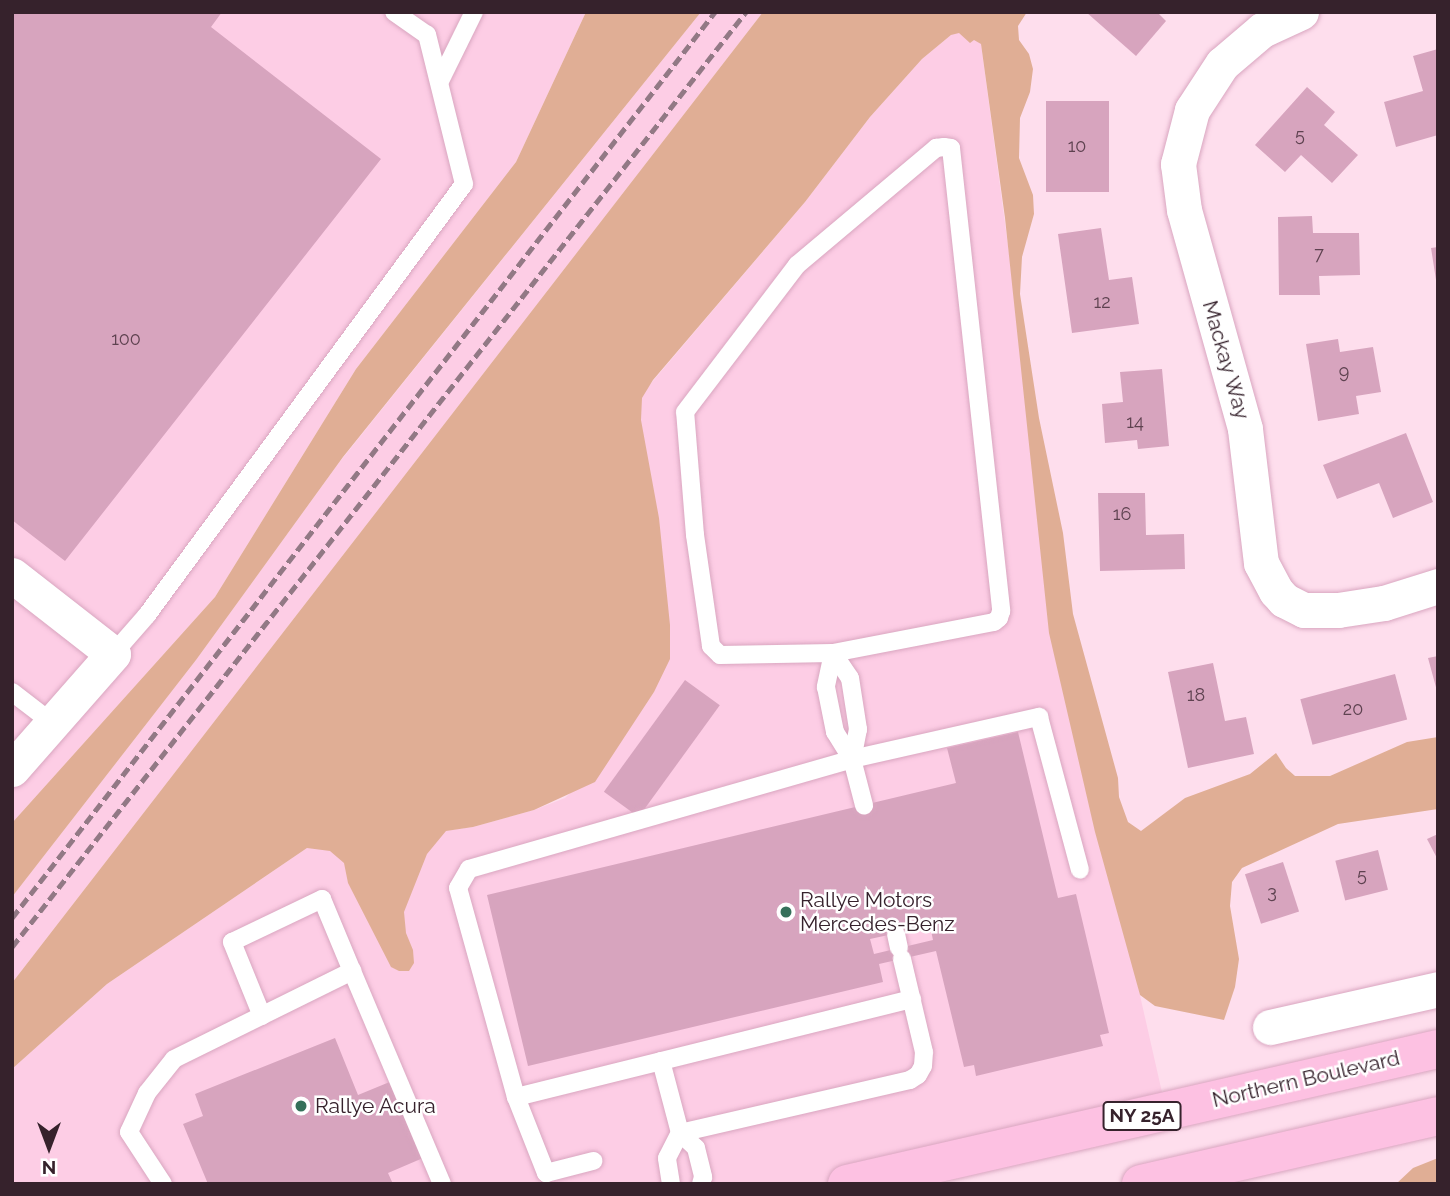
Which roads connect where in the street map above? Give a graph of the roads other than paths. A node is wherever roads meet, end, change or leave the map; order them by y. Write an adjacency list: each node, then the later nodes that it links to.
1 (394, 12): 4 (lane)
2 (474, 12): 4 (lane)
3 (1301, 12): 6 (street, Mackay Way)
4 (440, 81): 8 (lane)
5 (12, 575): 8 (street)
6 (1438, 586)
7 (833, 653): 7 (lane); 11 (lane); 11 (lane)
8 (113, 654): 10 (street)
9 (12, 692): 10 (lane)
10 (51, 722): 12 (street)
11 (852, 758): 13 (lane); 14 (lane); 23 (lane)
12 (12, 769)
13 (864, 805)
14 (1080, 870)
15 (899, 947): 18 (lane)
16 (352, 971): 19 (lane); 19 (lane); 28 (lane)
17 (1438, 989): 20 (street)
18 (912, 999): 22 (lane); 25 (lane)
19 (262, 1016): 27 (lane)
20 (1270, 1027)
21 (1438, 1049): 31 (main road, Northern Boulevard / NY 25A)
22 (661, 1061): 23 (lane); 25 (lane)
23 (516, 1097): 26 (lane)
24 (1438, 1116): 32 (main road)
25 (680, 1133): 29 (lane); 30 (lane)
26 (593, 1161)
27 (163, 1184)
28 (442, 1184)
29 (671, 1184)
30 (701, 1184)
31 (847, 1184)
32 (1141, 1184)

